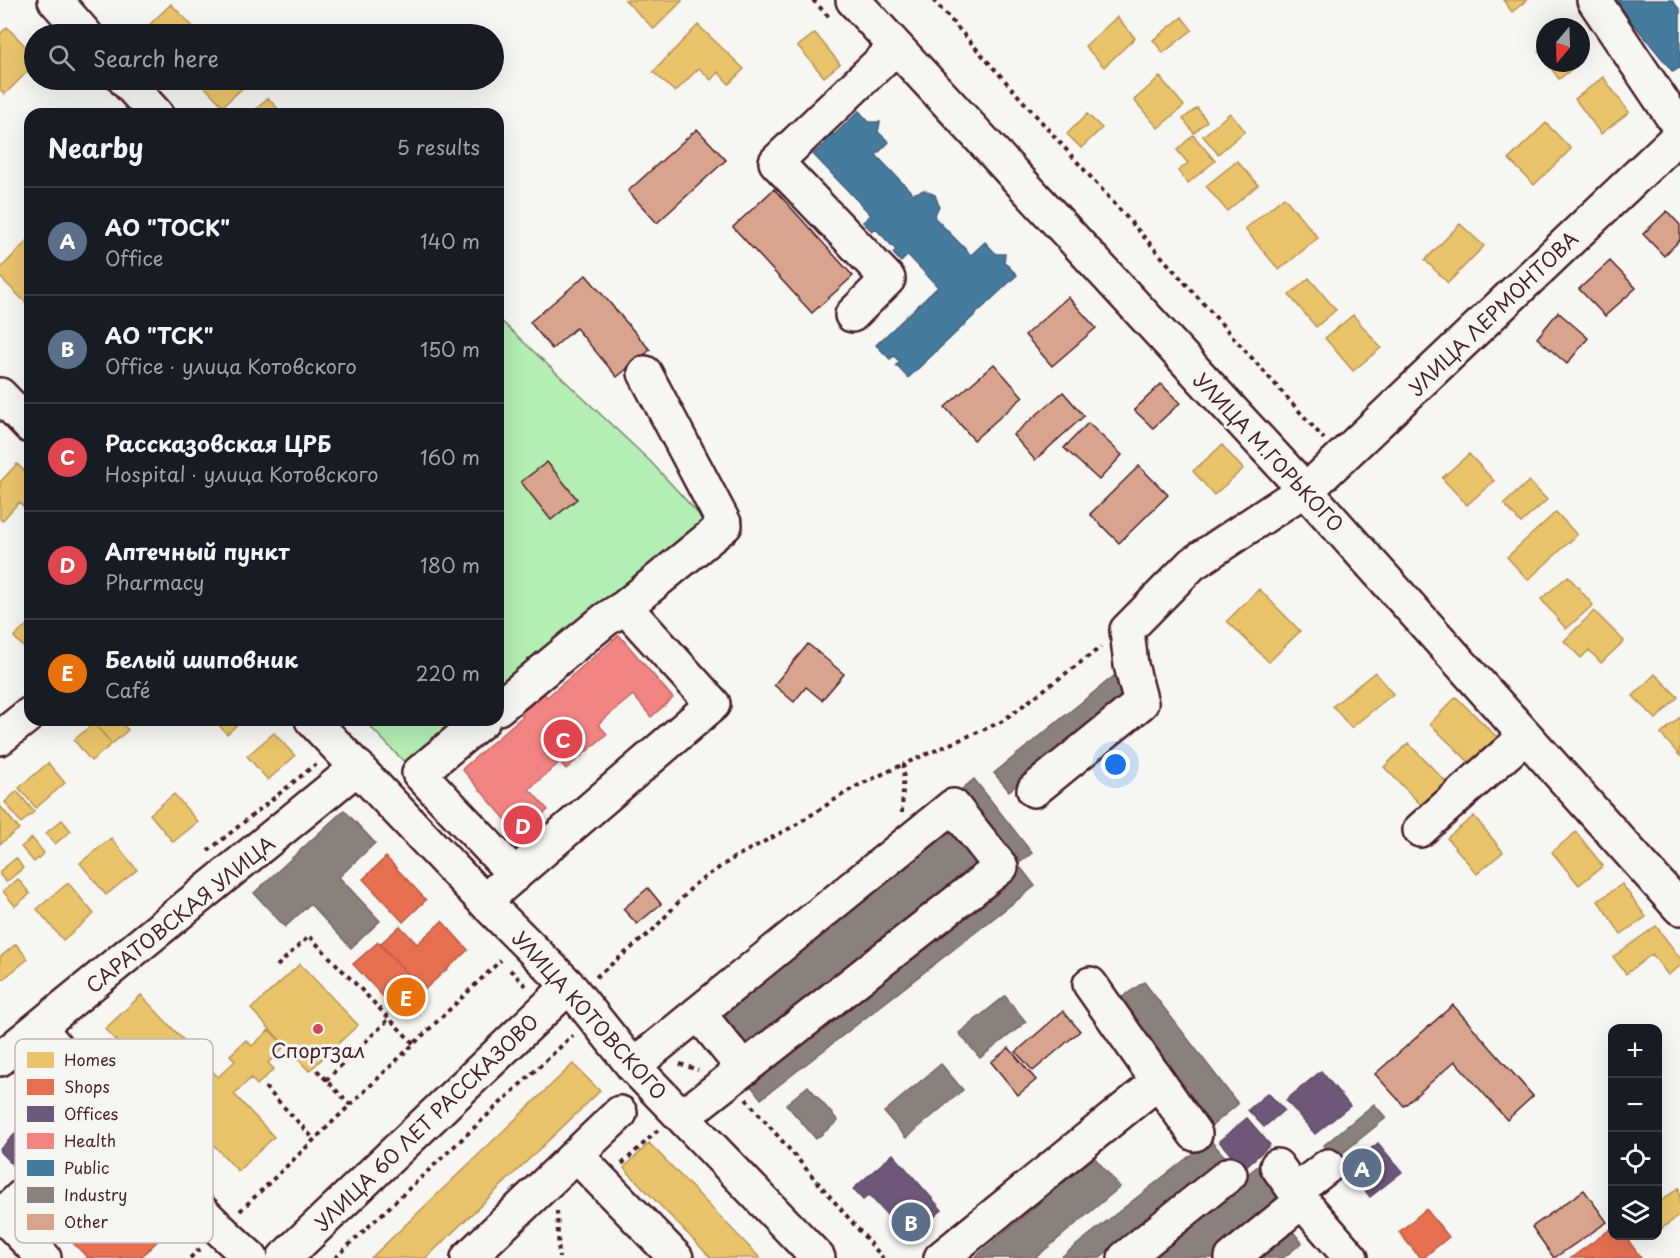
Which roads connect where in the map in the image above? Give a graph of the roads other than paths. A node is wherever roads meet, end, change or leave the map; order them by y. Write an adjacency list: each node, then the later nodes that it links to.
1 (55, 0): 4 (street)
2 (853, 0): 5 (street, УЛИЦА М.ГОРЬКОГО)
3 (1594, 0): 8 (street)
4 (76, 24)
5 (895, 48): 10 (street); 14 (street, УЛИЦА М.ГОРЬКОГО)
6 (134, 90): 7 (street)
7 (151, 108)
8 (1680, 128)
9 (1680, 135): 14 (street, УЛИЦА ЛЕРМОНТОВА)
10 (852, 315)
11 (645, 373): 15 (street)
12 (0, 395): 13 (street)
13 (24, 420)
14 (1306, 491): 20 (street, УЛИЦА М.ГОРЬКОГО); 23 (street, УЛИЦА ЛЕРМОНТОВА)
15 (625, 607): 16 (street); 25 (street)
16 (504, 703)
17 (24, 719): 21 (street)
18 (318, 726): 22 (street, УЛИЦА КОТОВСКОГО)
19 (476, 726): 25 (street)
20 (1526, 736): 24 (street); 27 (street, УЛИЦА М.ГОРЬКОГО)
21 (0, 738)
22 (358, 767): 26 (street, УЛИЦА КОТОВСКОГО); 31 (street, САРАТОВСКАЯ УЛИЦА)
23 (1034, 790)
24 (1420, 830)
25 (515, 874): 26 (street)
26 (484, 901): 29 (street, УЛИЦА КОТОВСКОГО)
27 (1680, 908)
28 (1090, 984): 38 (street)
29 (572, 991): 36 (street, УЛИЦА КОТОВСКОГО); 53 (street, УЛИЦА 60 ЛЕТ РАССКАЗОВО)
30 (698, 1013): 36 (street); 37 (street); 37 (street)
31 (40, 1028): 32 (street, САРАТОВСКАЯ УЛИЦА); 33 (street)
32 (26, 1039)
33 (49, 1039)
34 (15, 1047): 35 (street, САРАТОВСКАЯ УЛИЦА)
35 (0, 1059)
36 (633, 1066): 40 (street, УЛИЦА КОТОВСКОГО)
37 (744, 1069): 40 (street)
38 (1158, 1082): 41 (street); 57 (street)
39 (620, 1113): 42 (street)
40 (672, 1122): 56 (street, УЛИЦА КОТОВСКОГО)
41 (1195, 1134)
42 (565, 1166): 54 (street); 55 (street)
43 (1328, 1166): 45 (street)
44 (1230, 1174): 58 (street)
45 (1292, 1186): 59 (street); 60 (street)
46 (15, 1201): 47 (street)
47 (1, 1214): 49 (street)
48 (213, 1224): 52 (street)
49 (15, 1228)
50 (29, 1243): 51 (street)
51 (44, 1258)
52 (251, 1258)
53 (284, 1258)
54 (468, 1258)
55 (676, 1258)
56 (818, 1258)
57 (941, 1258)
58 (1125, 1258)
59 (1232, 1258)
60 (1351, 1258)

